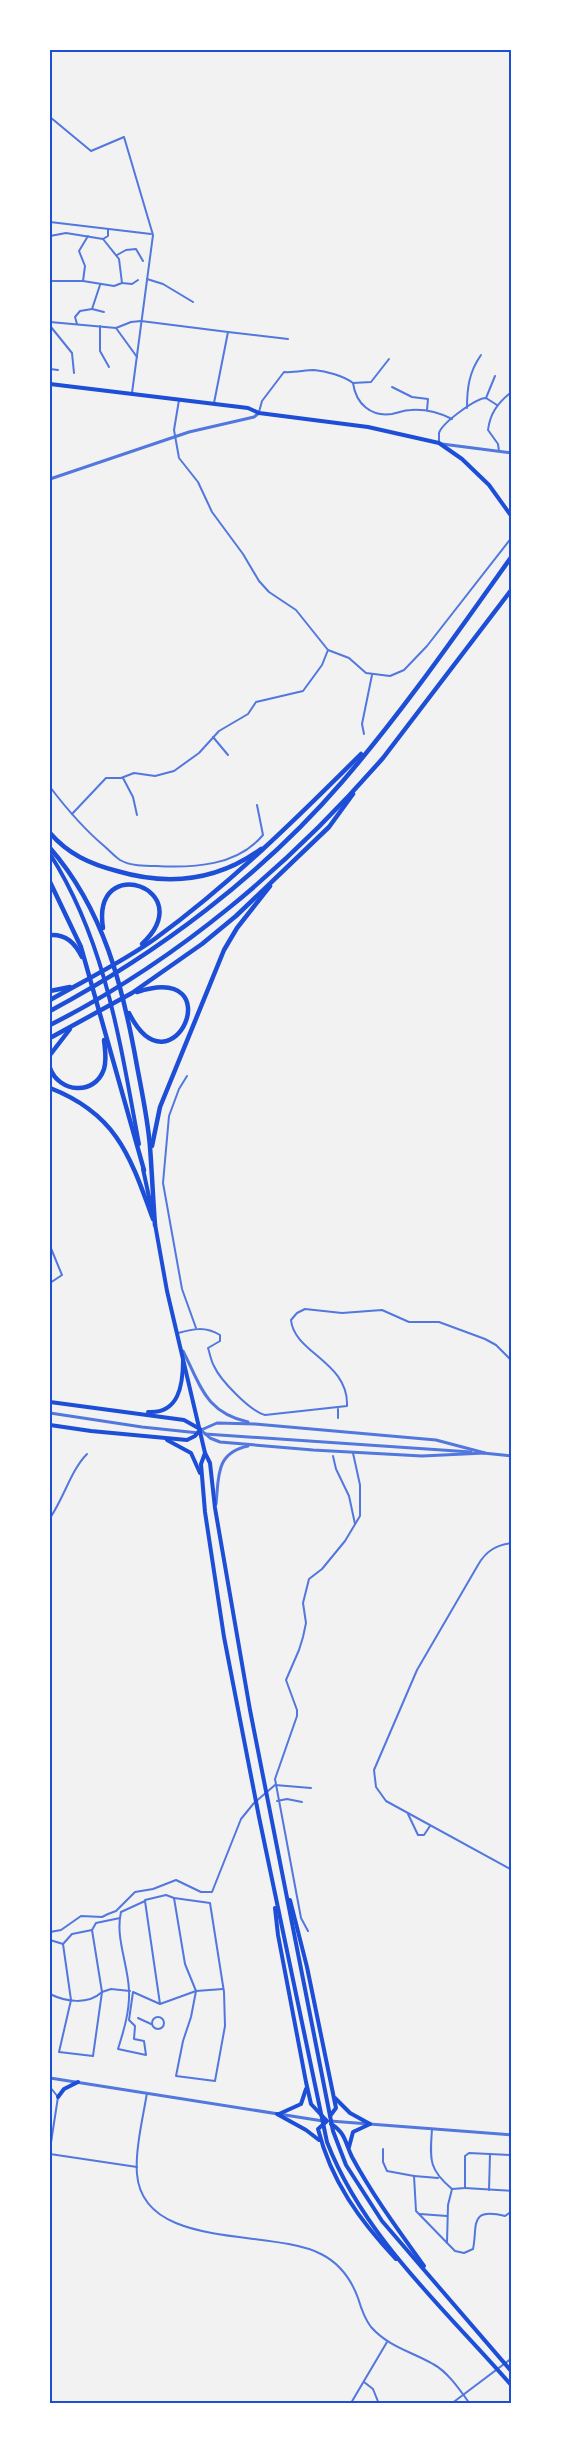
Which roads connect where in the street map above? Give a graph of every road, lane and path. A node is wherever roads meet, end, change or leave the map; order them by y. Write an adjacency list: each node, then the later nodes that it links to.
1 (50, 117): 4 (street)
2 (50, 222): 3 (street)
3 (108, 229): 4 (street); 7 (street)
4 (152, 234): 10 (street)
5 (50, 236): 6 (street)
6 (88, 236): 7 (street); 13 (street)
7 (103, 239): 8 (street)
8 (117, 255): 9 (street); 14 (street)
9 (143, 261)
10 (147, 279): 16 (street); 19 (street)
11 (50, 280): 13 (street)
12 (138, 280): 14 (street)
13 (83, 281): 15 (street)
14 (122, 283): 15 (street)
15 (100, 285): 17 (street)
16 (193, 302)
17 (92, 309): 18 (street); 21 (street)
18 (104, 312)
19 (141, 321): 24 (street); 25 (street); 28 (street)
20 (51, 322): 21 (street); 23 (street)
21 (77, 324): 22 (street)
22 (100, 326): 24 (street); 30 (street)
23 (50, 328): 33 (street)
24 (116, 328): 28 (street)
25 (228, 332): 26 (street); 42 (street)
26 (288, 339)
27 (482, 356): 44 (street)
28 (137, 357): 38 (street)
29 (389, 359): 35 (street)
30 (109, 368)
31 (50, 369): 32 (street)
32 (58, 370)
33 (74, 373)
34 (495, 376): 40 (street)
35 (353, 383): 45 (street); 46 (street)
36 (50, 384): 38 (main road)
37 (392, 387): 45 (street)
38 (132, 393): 41 (main road)
39 (509, 394): 43 (street)
40 (486, 398): 43 (street); 44 (street)
41 (179, 400): 42 (main road); 48 (street)
42 (214, 403): 46 (main road)
43 (497, 405): 50 (street)
44 (467, 408): 47 (street)
45 (427, 410): 47 (street)
46 (259, 413): 48 (street); 49 (main road)
47 (452, 419): 49 (street)
48 (175, 436): 52 (street); 57 (street)
49 (439, 443): 50 (street); 53 (main road)
50 (499, 452): 51 (street)
51 (512, 453)
52 (50, 479)
53 (512, 517)
54 (512, 537): 58 (street)
55 (512, 556): 60 (highway)
56 (512, 590): 64 (highway)
57 (328, 650): 58 (street); 61 (street)
58 (372, 675): 59 (street)
59 (364, 734)
60 (381, 735): 70 (highway); 84 (highway)
61 (213, 737): 62 (street); 63 (street)
62 (228, 755)
63 (123, 778): 67 (street); 68 (street)
64 (360, 784): 73 (highway); 85 (highway)
65 (50, 787): 67 (street)
66 (257, 805): 67 (street)
67 (72, 813)
68 (137, 814)
69 (50, 833): 70 (highway)
70 (282, 833): 77 (highway)
71 (50, 848): 75 (highway)
72 (50, 854): 93 (main road)
73 (283, 870): 81 (highway); 94 (highway)
74 (50, 882): 78 (highway)
75 (104, 934): 77 (highway); 83 (highway)
76 (50, 935): 78 (highway)
77 (129, 955): 79 (highway)
78 (87, 966): 86 (highway)
79 (81, 982): 80 (highway); 82 (highway)
80 (50, 991)
81 (132, 993): 83 (highway); 87 (highway)
82 (50, 1000)
83 (126, 1007): 94 (highway)
84 (50, 1011)
85 (50, 1025)
86 (102, 1025): 90 (highway); 93 (highway)
87 (72, 1027): 88 (highway); 89 (highway)
88 (50, 1038)
89 (50, 1054)
90 (50, 1068)
91 (187, 1076): 98 (street)
92 (50, 1088): 95 (highway)
93 (144, 1170): 95 (main road)
94 (151, 1181): 95 (highway)
95 (156, 1225): 99 (main road)
96 (50, 1246): 97 (street)
97 (50, 1283)
98 (196, 1328): 99 (street); 103 (street)
99 (178, 1333): 100 (main road)
100 (183, 1351): 104 (main road); 107 (street); 109 (main road)
101 (512, 1361): 103 (street)
102 (50, 1402): 104 (main road)
103 (339, 1408): 106 (street)
104 (120, 1411): 109 (main road)
105 (50, 1413): 109 (street)
106 (338, 1418)
107 (255, 1424): 109 (street); 114 (street)
108 (50, 1425): 110 (main road)
109 (201, 1432): 110 (main road); 111 (street); 112 (main road); 114 (street)
110 (164, 1438): 118 (main road)
111 (253, 1445): 113 (street); 119 (street)
112 (205, 1453): 118 (main road); 119 (main road)
113 (353, 1453): 114 (street); 121 (street)
114 (485, 1453): 116 (street)
115 (87, 1454): 120 (street)
116 (512, 1455)
117 (333, 1456): 121 (street)
118 (202, 1478): 131 (main road)
119 (215, 1508): 130 (main road)
120 (50, 1518)
121 (355, 1524): 123 (street)
122 (512, 1543): 127 (street)
123 (275, 1785): 124 (street); 125 (street); 137 (street)
124 (311, 1788)
125 (278, 1801): 126 (street); 136 (street)
126 (302, 1802)
127 (408, 1814): 128 (street); 128 (street)
128 (430, 1826): 129 (street)
129 (512, 1870)
130 (284, 1882): 154 (main road); 179 (main road)
131 (273, 1884): 151 (main road); 180 (main road)
132 (174, 1899): 133 (street); 140 (street); 142 (street)
133 (145, 1900): 134 (street); 146 (street)
134 (120, 1918): 135 (street); 141 (street)
135 (92, 1929): 139 (street); 143 (street)
136 (308, 1931)
137 (50, 1932)
138 (50, 1940): 139 (street)
139 (63, 1944): 145 (street)
140 (223, 1989): 142 (street); 142 (street)
141 (131, 1991): 141 (street); 143 (street); 146 (street)
142 (196, 1991): 146 (street)
143 (102, 1992): 145 (street); 145 (street)
144 (50, 1994): 145 (street)
145 (71, 2000)
146 (160, 2004)
147 (138, 2018): 148 (street)
148 (151, 2024): 148 (street)
149 (50, 2078): 150 (street)
150 (78, 2082): 153 (street); 155 (main road)
151 (306, 2082): 156 (main road); 157 (main road)
152 (50, 2087): 155 (street)
153 (147, 2092): 156 (street); 168 (street)
154 (334, 2096): 157 (main road); 158 (main road)
155 (58, 2097): 162 (street)
156 (277, 2114): 157 (street); 161 (main road)
157 (327, 2121): 158 (street); 161 (main road); 164 (main road)
158 (370, 2124): 159 (street); 164 (main road)
159 (432, 2129): 160 (street); 170 (street)
160 (512, 2135)
161 (321, 2142): 180 (main road)
162 (50, 2149)
163 (383, 2149): 169 (street)
164 (349, 2151): 179 (main road)
165 (50, 2154): 168 (street)
166 (490, 2154): 167 (street); 171 (street); 173 (street)
167 (512, 2155)
168 (137, 2167): 181 (street)
169 (414, 2176): 170 (street); 176 (street)
170 (438, 2178): 172 (street)
171 (465, 2188): 172 (street); 173 (street)
172 (452, 2189): 177 (street)
173 (489, 2190): 174 (street)
174 (512, 2191)
175 (512, 2211): 178 (street)
176 (419, 2214): 177 (street); 178 (street)
177 (447, 2216): 178 (street)
178 (447, 2244)
179 (435, 2282): 183 (main road)
180 (425, 2290): 185 (main road)
181 (387, 2342): 184 (street); 186 (street)
182 (512, 2358): 186 (street)
183 (512, 2372)
184 (363, 2381): 187 (street); 188 (street)
185 (512, 2386)
186 (463, 2394): 189 (street); 190 (street)
187 (351, 2403)
188 (379, 2403)
189 (451, 2403)
190 (470, 2403)

